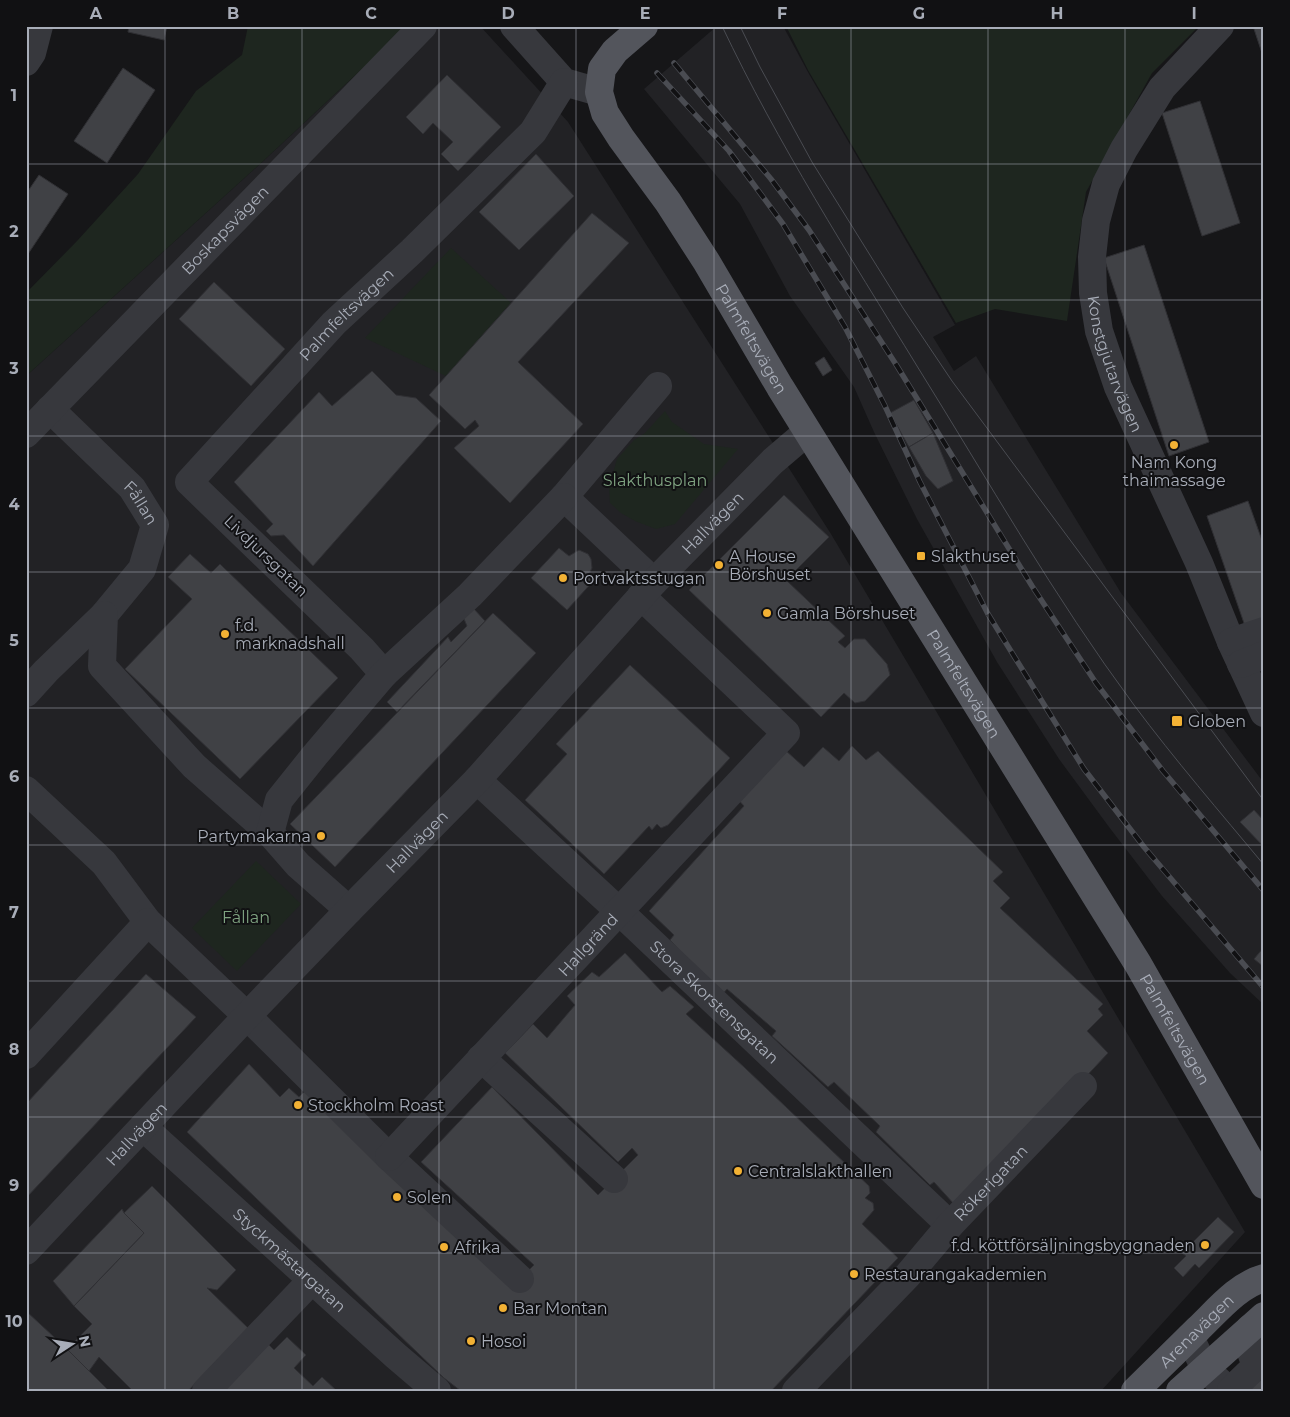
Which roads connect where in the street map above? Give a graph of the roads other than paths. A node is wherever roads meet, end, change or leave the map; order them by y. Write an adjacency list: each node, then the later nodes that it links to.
1 (39, 26): 6 (street)
2 (423, 26): 10 (street, Boskapsvägen)
3 (514, 26): 7 (street)
4 (644, 26): 8 (main road)
5 (1220, 26): 18 (street, Konstgjutarvägen)
6 (26, 62)
7 (564, 82): 8 (street); 13 (street, Palmfeltsvägen)
8 (602, 103): 11 (main road, Palmfeltsvägen)
9 (658, 386): 14 (street)
10 (50, 409): 12 (street, Boskapsvägen); 16 (street, Fållan)
11 (807, 432): 15 (street, Hallvägen); 35 (main road, Palmfeltsvägen)
12 (26, 434)
13 (189, 482): 19 (street, Livdjursgatan)
14 (564, 497): 15 (street); 19 (street)
15 (648, 589): 22 (street, Hallvägen); 26 (street, Hallgränd)
16 (104, 615): 20 (street, Fållan); 24 (street)
17 (1264, 630): 18 (street)
18 (1246, 654): 21 (street, Konstgjutarvägen)
19 (384, 674): 24 (street)
20 (26, 694)
21 (1264, 713)
22 (477, 780): 25 (street, Hallvägen); 26 (street, Stora Skorstensgatan)
23 (26, 790): 27 (street)
24 (270, 833): 25 (street)
25 (349, 910): 28 (street, Hallvägen)
26 (620, 912): 30 (street, Hallgränd); 36 (street, Stora Skorstensgatan)
27 (148, 922): 28 (street); 29 (street)
28 (247, 1016): 32 (street, Hallvägen); 33 (street)
29 (26, 1055)
30 (482, 1058): 33 (street, Hallgränd); 34 (street)
31 (1083, 1086): 36 (street, Rökerigatan)
32 (142, 1127): 37 (street, Hallvägen); 40 (street, Styckmästargatan)
33 (389, 1157): 39 (street)
34 (614, 1179)
35 (1264, 1185)
36 (950, 1225): 48 (street, Rökerigatan)
37 (26, 1251)
38 (1264, 1278): 42 (main road, Arenavägen)
39 (520, 1279)
40 (312, 1280): 46 (street); 47 (street, Styckmästargatan)
41 (1257, 1322): 43 (street); 44 (main road, Arenavägen)
42 (1190, 1337): 44 (street); 49 (main road, Arenavägen)
43 (1260, 1367): 44 (street)
44 (1223, 1383): 45 (main road, Arenavägen)
45 (1181, 1390)
46 (206, 1391)
47 (437, 1391)
48 (796, 1391)
49 (1135, 1391)

